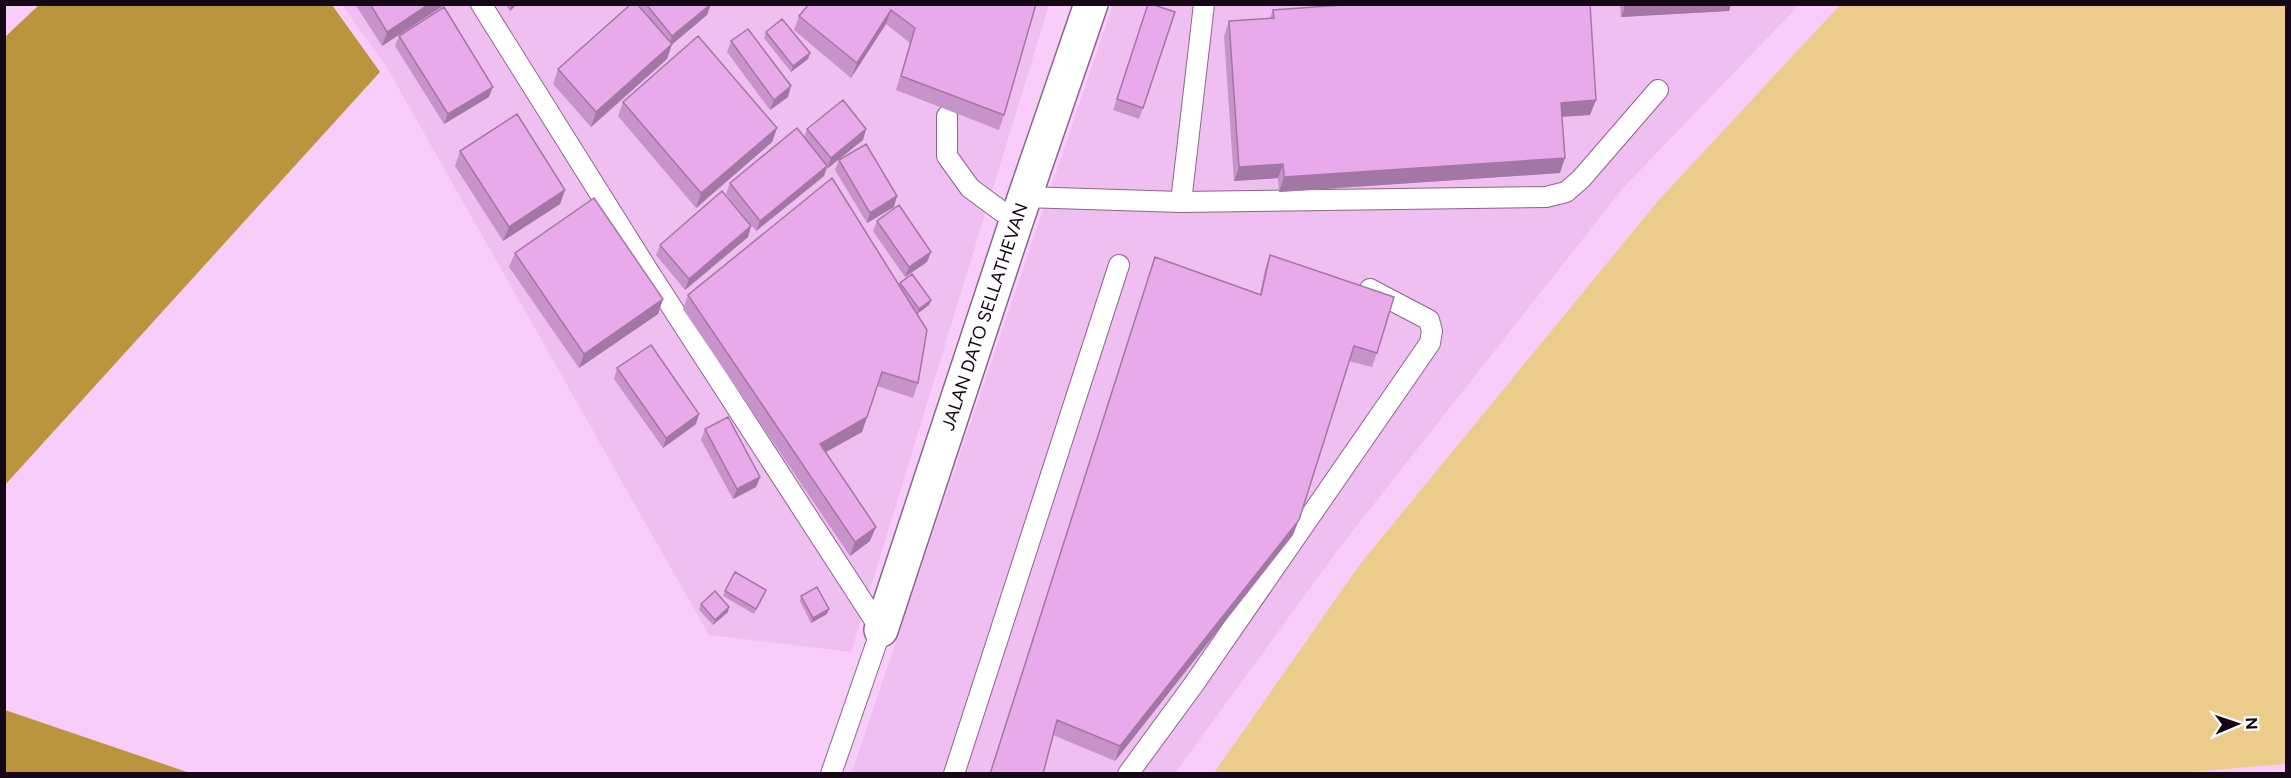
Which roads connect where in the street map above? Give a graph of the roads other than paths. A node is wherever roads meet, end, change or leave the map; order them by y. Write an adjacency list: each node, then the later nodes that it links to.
1 (481, 4): 10 (lane)
2 (1091, 4): 7 (street, JALAN DATO SELLATHEVAN)
3 (1204, 4): 6 (lane)
4 (1658, 90): 6 (lane)
5 (947, 116): 7 (lane)
6 (1181, 202): 7 (lane)
7 (1020, 209): 10 (street, JALAN DATO SELLATHEVAN)
8 (1119, 265): 12 (lane)
9 (1370, 290): 13 (lane)
10 (881, 630): 11 (lane)
11 (831, 774)
12 (954, 774)
13 (1128, 774)

